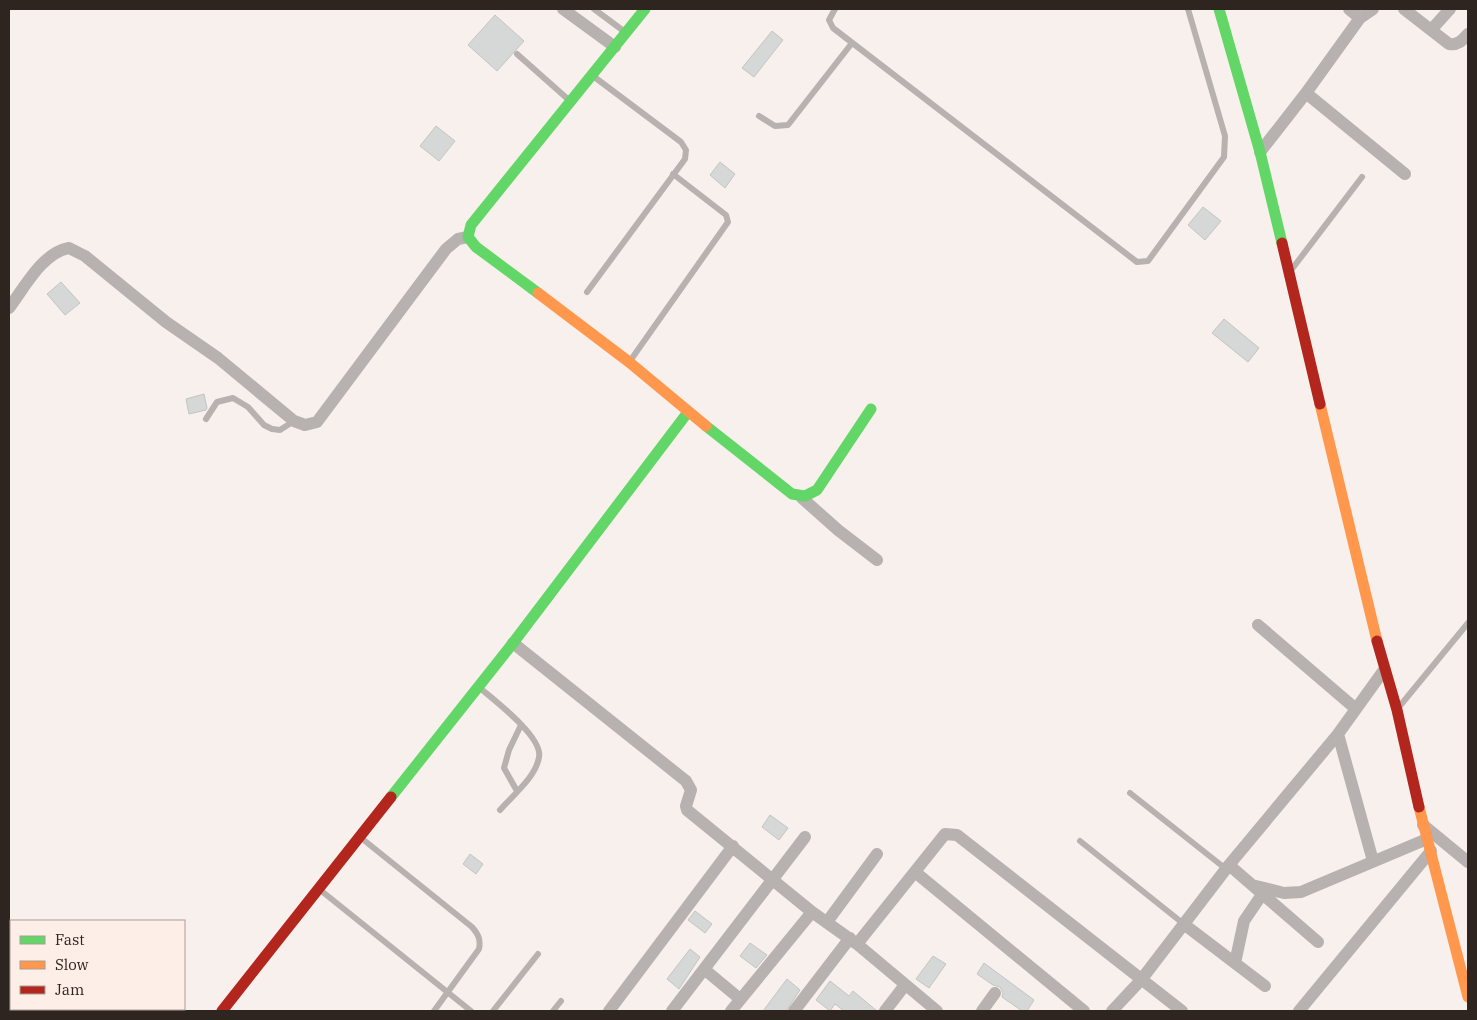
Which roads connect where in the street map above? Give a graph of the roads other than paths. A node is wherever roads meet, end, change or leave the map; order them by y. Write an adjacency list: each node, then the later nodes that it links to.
1 (563, 9): 16 (street)
2 (594, 9): 13 (lane)
3 (645, 9): 13 (street)
4 (835, 9): 15 (lane)
5 (1188, 9): 15 (lane)
6 (1219, 9): 22 (street)
7 (1349, 9): 11 (street)
8 (1373, 9): 11 (street)
9 (1404, 9): 12 (street)
10 (1450, 9): 12 (street)
11 (1360, 18): 19 (street)
12 (1431, 30): 14 (street)
13 (626, 33): 16 (street)
14 (1468, 34)
15 (852, 43): 21 (lane)
16 (614, 47): 18 (street)
17 (517, 54): 20 (lane)
18 (592, 75): 20 (street); 23 (lane)
19 (1306, 93): 22 (street); 24 (street)
20 (571, 102): 26 (street)
21 (759, 116)
22 (1260, 152): 27 (street)
23 (673, 174): 28 (lane); 30 (lane)
24 (1404, 174)
25 (1362, 177): 27 (lane)
26 (468, 237): 30 (street); 34 (street)
27 (1290, 272): 40 (street)
28 (587, 292)
29 (9, 308): 34 (street)
30 (629, 362): 32 (street)
31 (871, 409): 35 (street)
32 (688, 412): 35 (street); 39 (street)
33 (206, 419): 34 (lane)
34 (294, 421)
35 (802, 498): 36 (street)
36 (877, 560)
37 (1468, 623): 43 (lane)
38 (1258, 625): 42 (street)
39 (512, 642): 41 (street); 54 (street)
40 (1384, 670): 42 (street); 43 (street)
41 (477, 685): 44 (lane); 50 (street)
42 (1356, 709): 45 (street)
43 (1397, 710): 49 (street)
44 (521, 725): 46 (lane); 46 (lane)
45 (1338, 734): 56 (street); 58 (street)
46 (517, 791): 48 (lane)
47 (1130, 793): 58 (lane)
48 (500, 810)
49 (1423, 824): 53 (street); 57 (street)
50 (359, 837): 61 (street); 74 (lane)
51 (804, 838): 60 (street)
52 (1080, 841): 65 (lane)
53 (1429, 845): 56 (street); 76 (street); 94 (street)
54 (733, 846): 60 (street); 84 (street)
55 (878, 854): 64 (street)
56 (1373, 861): 62 (street)
57 (1468, 862)
58 (1227, 867): 62 (street); 65 (street)
59 (915, 872): 66 (street); 71 (street); 91 (street)
60 (772, 880): 63 (street); 70 (street)
61 (318, 888): 74 (lane); 79 (street)
62 (1260, 890): 67 (street); 69 (street)
63 (812, 912): 64 (street); 77 (street)
64 (827, 922): 66 (street)
65 (1185, 925): 69 (street); 71 (street)
66 (853, 941): 72 (street); 87 (street)
67 (1318, 942)
68 (538, 954): 82 (lane)
69 (1234, 963): 73 (street)
70 (704, 969): 77 (street); 85 (street)
71 (1141, 980): 92 (street); 93 (street)
72 (905, 985): 88 (street); 89 (street)
73 (1265, 986)
74 (449, 993): 80 (lane); 81 (lane)
75 (995, 993): 90 (street)
76 (1468, 997)
77 (740, 999): 86 (street)
78 (561, 1001): 83 (lane)
79 (222, 1011)
80 (434, 1011)
81 (471, 1011)
82 (493, 1011)
83 (553, 1011)
84 (609, 1011)
85 (672, 1011)
86 (731, 1011)
87 (794, 1011)
88 (885, 1011)
89 (937, 1011)
90 (982, 1011)
91 (1084, 1011)
92 (1112, 1011)
93 (1182, 1011)
94 (1299, 1011)

